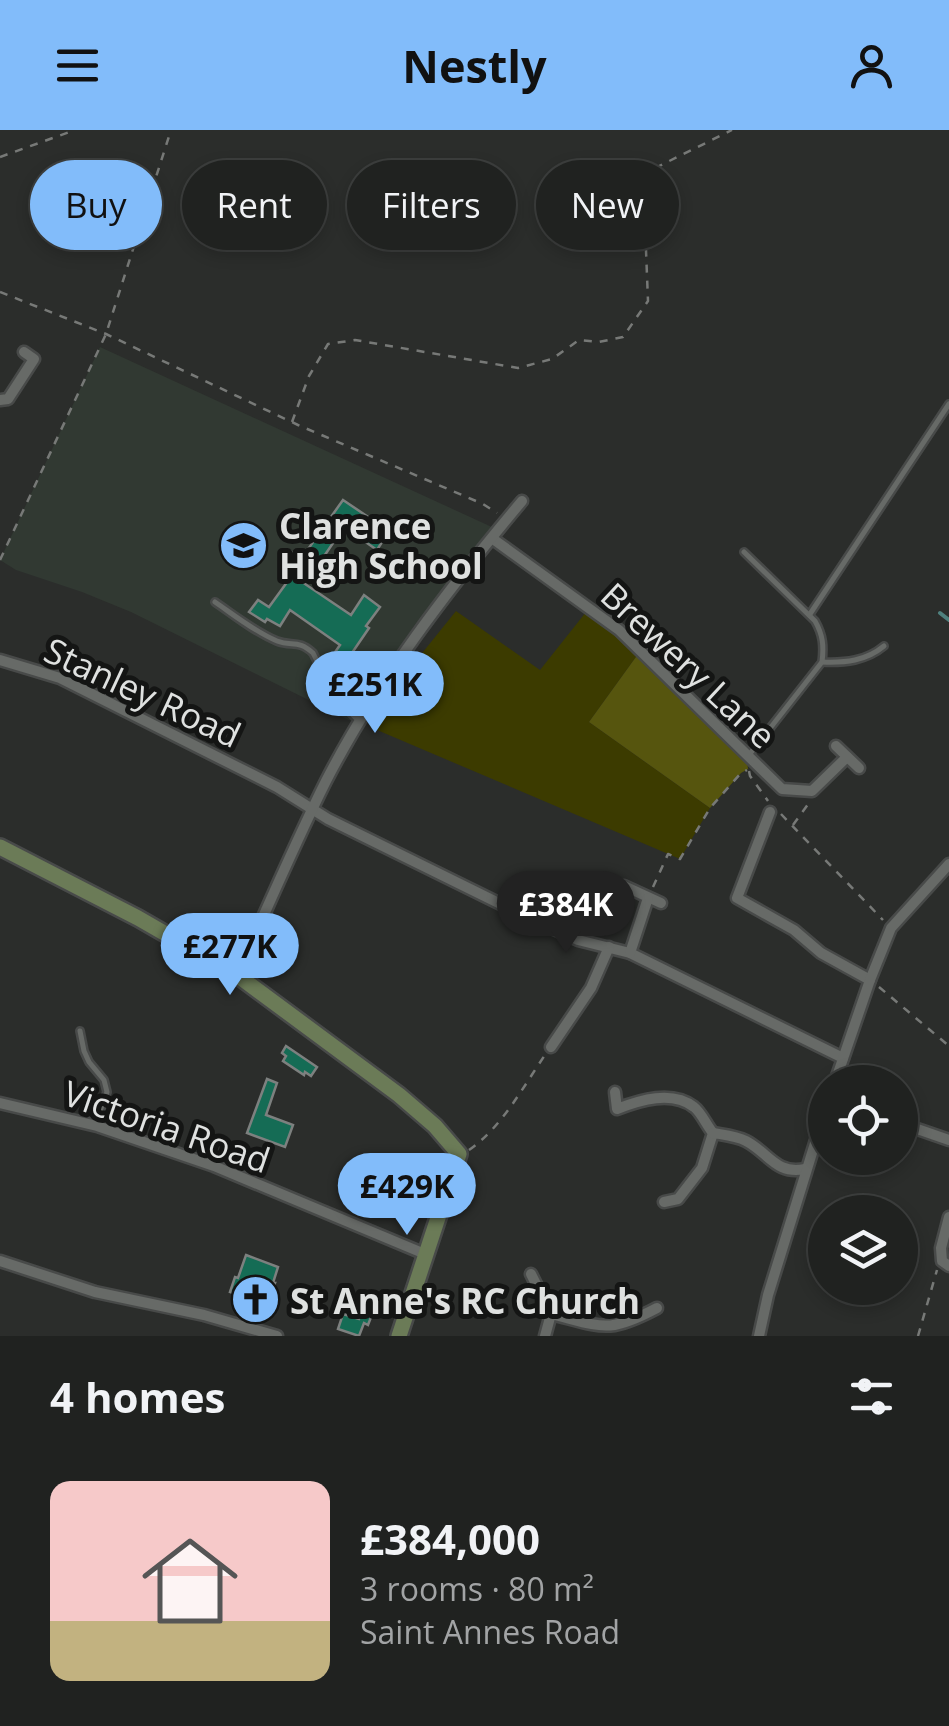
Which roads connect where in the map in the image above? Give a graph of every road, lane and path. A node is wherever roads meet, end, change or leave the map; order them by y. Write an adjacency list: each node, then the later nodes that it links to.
1 (75, 130): 4 (path)
2 (171, 130): 6 (path)
3 (732, 130): 10 (path)
4 (0, 157)
5 (0, 292): 6 (path)
6 (106, 334): 10 (path); 15 (path)
7 (24, 352): 8 (street)
8 (0, 400)
9 (949, 404): 17 (lane)
10 (292, 422): 12 (path)
11 (522, 501): 12 (street)
12 (506, 520): 13 (street)
13 (493, 539): 21 (street); 24 (street, Brewery Lane)
14 (744, 552): 17 (lane)
15 (0, 560)
16 (215, 602): 21 (lane)
17 (810, 614): 20 (lane)
18 (884, 646): 20 (lane)
19 (0, 660): 27 (street, Stanley Road)
20 (822, 662): 24 (lane)
21 (360, 722): 27 (street)
22 (836, 746): 23 (street)
23 (847, 757): 25 (street); 26 (street)
24 (748, 764): 26 (street, Brewery Lane); 29 (path); 33 (path)
25 (859, 768)
26 (812, 790): 29 (path)
27 (313, 809): 36 (street, Stanley Road); 38 (street)
28 (770, 812): 39 (street)
29 (792, 826): 35 (path)
30 (0, 847): 38 (street)
31 (949, 864): 35 (street)
32 (624, 886): 33 (street)
33 (648, 898): 34 (street); 37 (street)
34 (660, 903)
35 (892, 928): 39 (street)
36 (609, 947): 37 (street, Stanley Road); 42 (street)
37 (630, 953): 43 (street, Stanley Road)
38 (237, 975): 51 (street)
39 (870, 980): 41 (path); 43 (street)
40 (80, 1031): 47 (lane)
41 (949, 1046)
42 (551, 1047): 51 (path)
43 (843, 1058): 44 (street)
44 (841, 1065)
45 (615, 1092): 49 (street)
46 (0, 1102): 47 (street, Victoria Road)
47 (95, 1125): 56 (street, Victoria Road)
48 (918, 1129): 50 (street)
49 (712, 1133): 53 (street); 54 (street)
50 (949, 1140)
51 (458, 1154): 56 (street)
52 (808, 1160): 53 (street)
53 (805, 1169): 65 (street)
54 (664, 1202)
55 (949, 1218): 58 (street)
56 (425, 1254): 63 (street)
57 (0, 1261): 62 (street)
58 (946, 1263): 66 (path)
59 (531, 1274): 61 (street)
60 (657, 1308): 61 (street)
61 (551, 1314): 64 (street)
62 (277, 1336)
63 (400, 1336)
64 (545, 1336)
65 (759, 1336)
66 (918, 1336)

